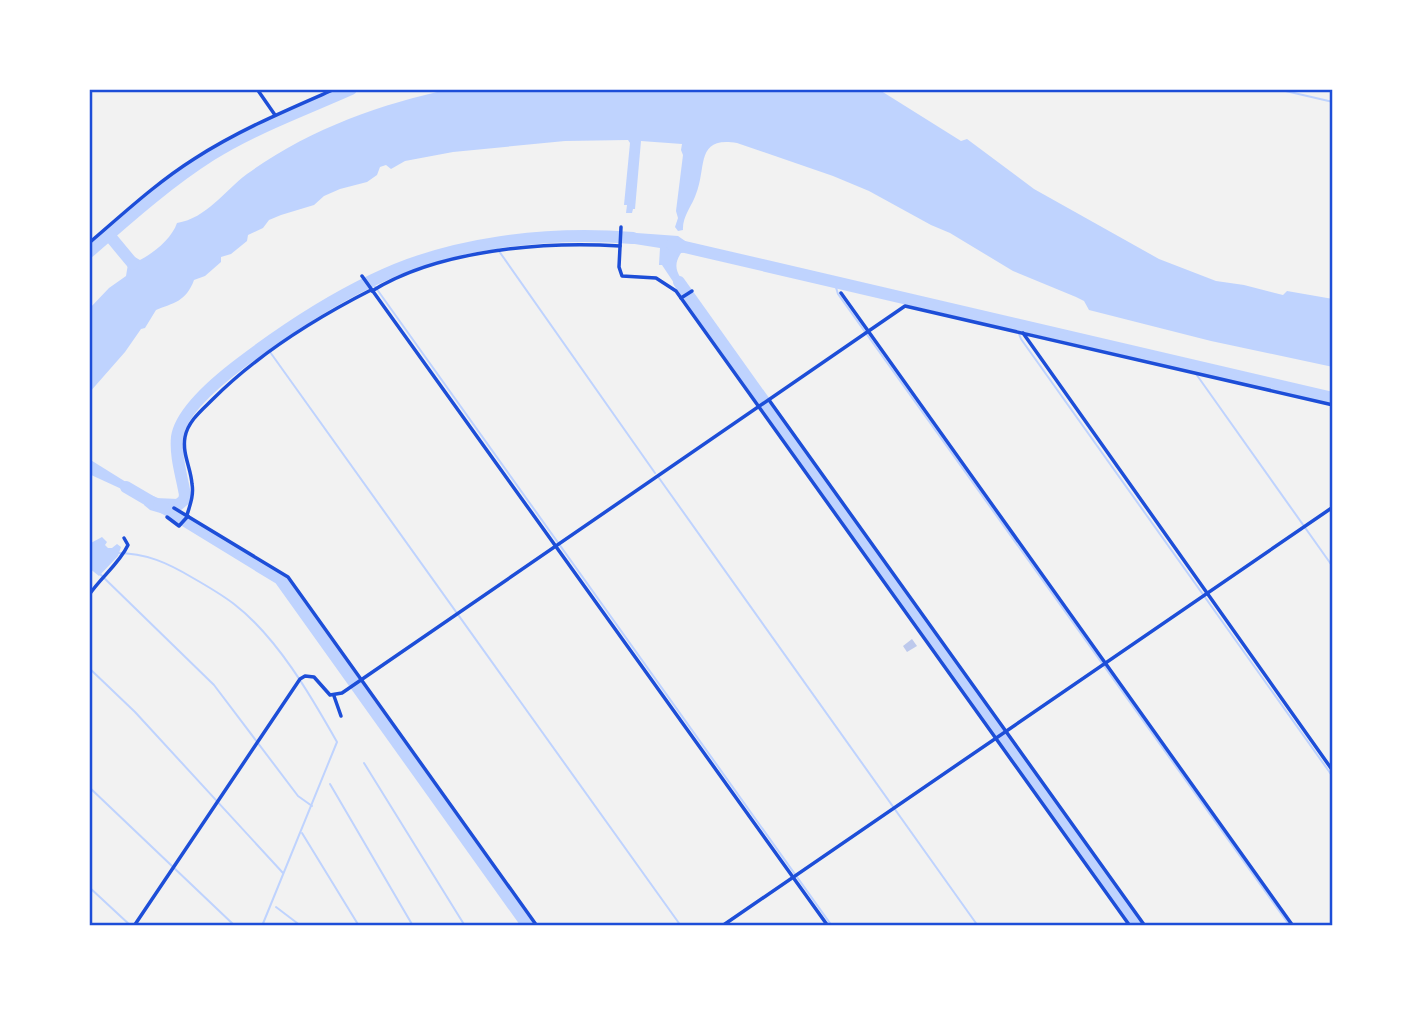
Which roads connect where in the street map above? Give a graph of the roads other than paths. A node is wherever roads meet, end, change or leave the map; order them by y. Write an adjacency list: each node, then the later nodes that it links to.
1 (257, 89): 3 (street)
2 (335, 89): 3 (street)
3 (275, 115): 5 (street)
4 (621, 229): 6 (street)
5 (90, 241)
6 (620, 244): 8 (street); 11 (street)
7 (362, 277): 8 (street)
8 (372, 289): 20 (street); 22 (street)
9 (691, 291): 11 (street)
10 (841, 293): 13 (street)
11 (682, 298): 16 (street)
12 (1020, 332): 13 (street); 15 (street); 24 (street)
13 (866, 333): 14 (street); 25 (street)
14 (768, 400): 16 (street); 29 (street)
15 (1333, 405)
16 (760, 406): 22 (street); 30 (street)
17 (1333, 507): 24 (street)
18 (174, 508): 20 (street)
19 (167, 517): 20 (street)
20 (187, 517): 26 (street)
21 (126, 539): 23 (street)
22 (558, 545): 26 (street); 32 (street)
23 (89, 595)
24 (1205, 595): 25 (street); 31 (street)
25 (1103, 664): 29 (street); 39 (street)
26 (359, 681): 27 (street); 34 (street)
27 (334, 696): 28 (street); 33 (street)
28 (341, 716)
29 (1006, 732): 30 (street); 38 (street)
30 (997, 738): 32 (street); 37 (street)
31 (1333, 771)
32 (795, 876): 35 (street); 36 (street)
33 (134, 926)
34 (537, 926)
35 (722, 926)
36 (828, 926)
37 (1130, 926)
38 (1145, 926)
39 (1293, 926)

